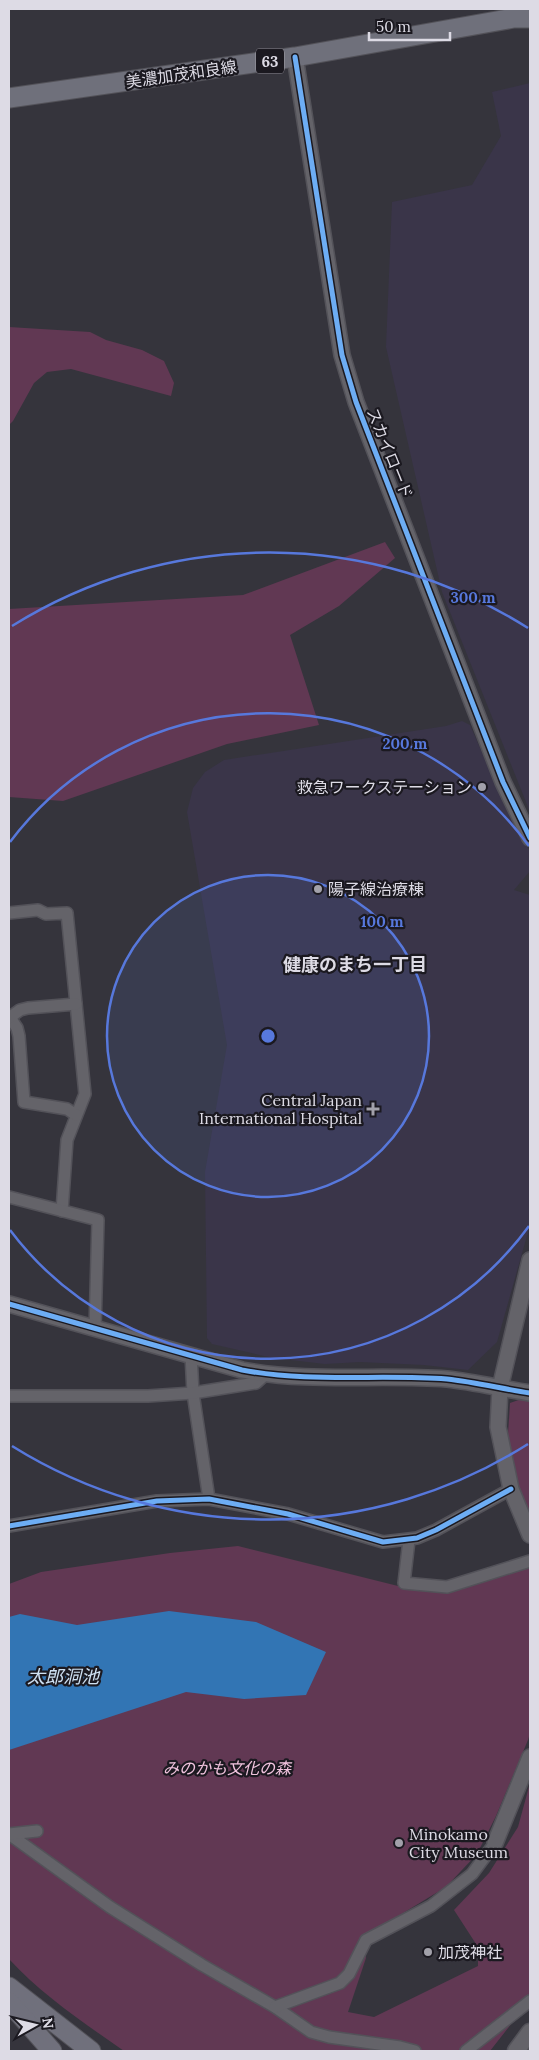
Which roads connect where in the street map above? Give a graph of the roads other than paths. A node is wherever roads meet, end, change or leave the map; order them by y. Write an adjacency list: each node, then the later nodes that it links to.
1 (523, 15): 2 (main road, 美濃加茂和良線 / 63)
2 (295, 57): 3 (main road, 美濃加茂和良線 / 63); 4 (street, スカイロード)
3 (9, 98)
4 (530, 838)
5 (9, 913): 6 (street)
6 (76, 1004): 7 (street); 8 (street)
7 (9, 1017): 8 (street)
8 (76, 1115): 10 (street)
9 (9, 1197): 10 (street)
10 (62, 1211): 13 (street)
11 (530, 1260): 16 (street)
12 (9, 1304): 13 (street)
13 (95, 1329): 14 (street)
14 (191, 1355): 15 (street); 17 (street)
15 (266, 1374): 16 (street); 17 (street)
16 (500, 1388): 18 (street); 20 (street)
17 (192, 1393): 19 (street); 21 (street)
18 (530, 1393)
19 (9, 1396)
20 (510, 1489): 23 (street); 24 (street)
21 (209, 1499): 22 (street); 24 (street)
22 (9, 1526)
23 (530, 1535)
24 (409, 1540): 25 (street)
25 (530, 1561)
26 (530, 1758): 29 (street)
27 (37, 1831): 28 (street)
28 (9, 1834): 33 (street)
29 (495, 1843): 33 (street)
30 (9, 1989): 37 (highway); 38 (highway)
31 (530, 2001): 40 (street)
32 (9, 2002): 35 (highway); 36 (highway)
33 (275, 2007): 39 (street)
34 (530, 2032): 41 (main road)
35 (52, 2051)
36 (68, 2051)
37 (78, 2051)
38 (91, 2051)
39 (415, 2051)
40 (466, 2051)
41 (516, 2051)

